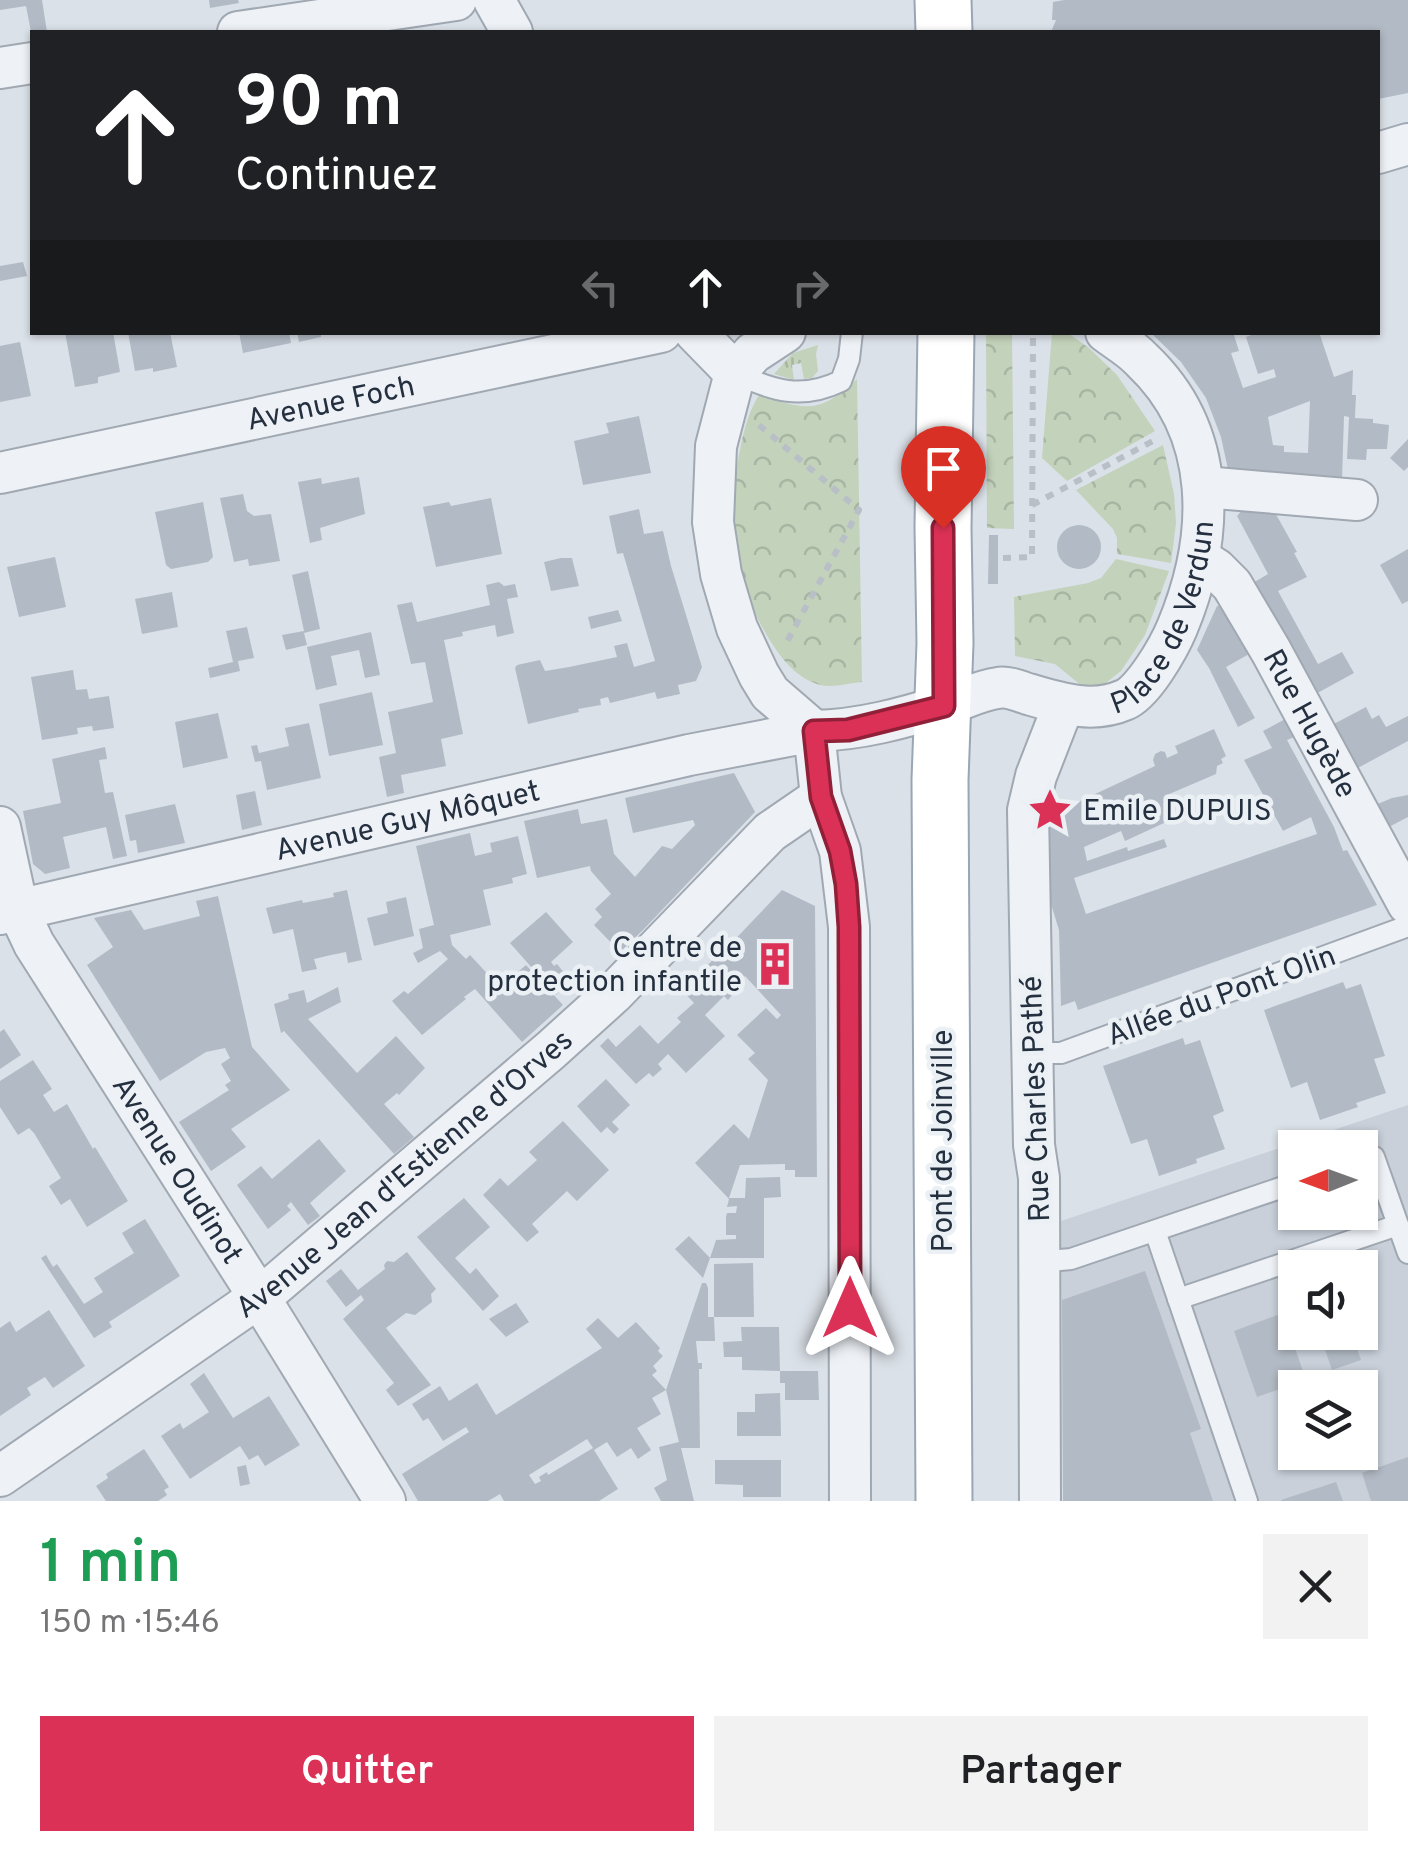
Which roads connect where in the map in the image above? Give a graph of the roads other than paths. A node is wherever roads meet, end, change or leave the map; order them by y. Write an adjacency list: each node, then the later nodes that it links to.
1 (456, 0): 4 (street)
2 (494, 0): 5 (street)
3 (944, 0): 6 (main road)
4 (252, 30)
5 (511, 30)
6 (944, 30)
7 (30, 63): 8 (street)
8 (0, 68)
9 (1408, 144): 10 (street)
10 (1380, 153)
11 (647, 335): 18 (street, Avenue Foch)
12 (698, 335): 17 (street)
13 (780, 335): 17 (street)
14 (852, 335): 17 (lane)
15 (946, 335): 23 (main road, Pont de Joinville)
16 (1110, 335): 19 (street, Place de Verdun)
17 (735, 373): 24 (street)
18 (0, 473)
19 (1204, 487): 20 (street); 21 (street, Place de Verdun)
20 (1357, 500)
21 (1199, 558): 22 (street, Place de Verdun); 27 (street, Rue Hugède)
22 (1064, 704): 23 (street, Place de Verdun); 30 (street, Rue Charles Pathé)
23 (944, 706): 24 (street, Place de Verdun); 42 (main road, Pont de Joinville)
24 (814, 731): 25 (street); 28 (street, Avenue Guy Môquet)
25 (821, 797): 37 (street, Avenue Jean d'Estienne d'Orves); 41 (street)
26 (0, 827): 28 (street, Avenue Oudinot)
27 (1408, 904)
28 (9, 912): 37 (street, Avenue Oudinot)
29 (1408, 926): 30 (lane, Allée du Pont Olin)
30 (1032, 1053): 36 (street, Rue Charles Pathé)
31 (1378, 1168): 33 (lane)
32 (1278, 1190): 34 (lane)
33 (1398, 1226): 35 (lane); 38 (lane)
34 (1155, 1231): 36 (lane); 38 (lane)
35 (1408, 1254)
36 (1039, 1262): 43 (street, Rue Charles Pathé)
37 (259, 1297): 39 (street, Avenue Jean d'Estienne d'Orves); 40 (street, Avenue Oudinot)
38 (1178, 1299): 44 (lane)
39 (0, 1476)
40 (386, 1501)
41 (850, 1501)
42 (944, 1501)
43 (1040, 1501)
44 (1247, 1501)

